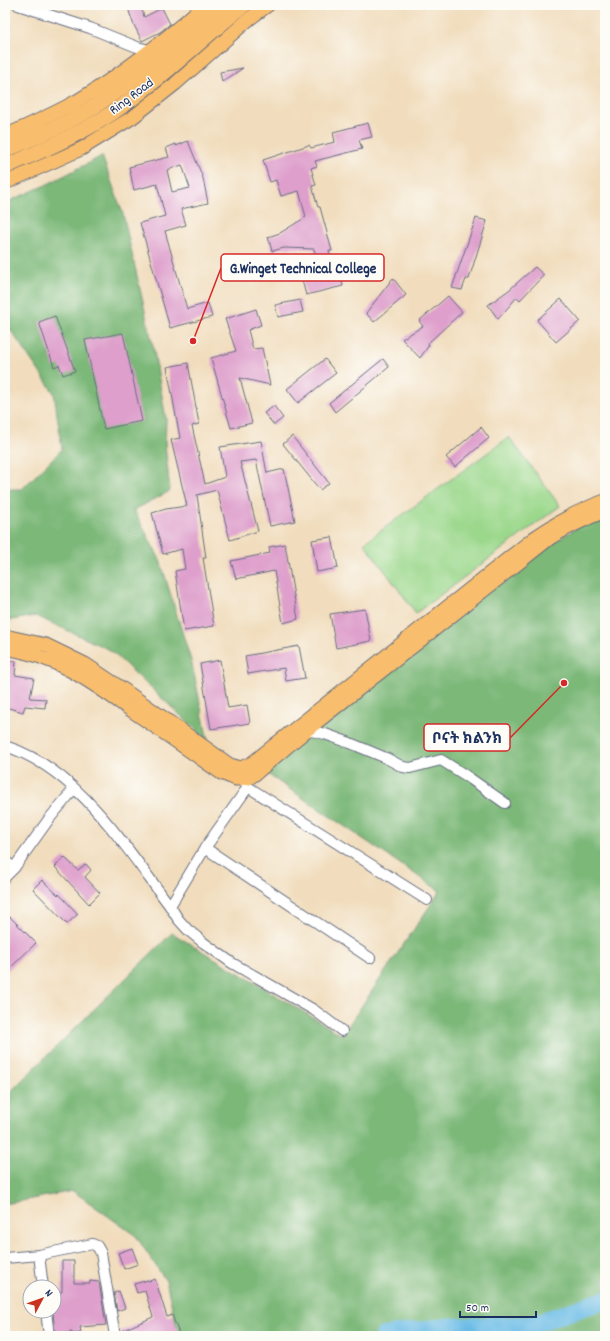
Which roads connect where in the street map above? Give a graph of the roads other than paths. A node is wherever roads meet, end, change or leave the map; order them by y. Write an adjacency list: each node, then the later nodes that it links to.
1 (18, 5): 7 (street)
2 (53, 5): 7 (street)
3 (224, 5): 10 (highway, Ring Road)
4 (244, 5): 11 (highway, Ring Road)
5 (268, 5): 12 (main road)
6 (202, 6): 8 (main road)
7 (51, 15): 8 (street)
8 (150, 50): 9 (main road)
9 (5, 136)
10 (5, 150)
11 (5, 167)
12 (5, 183)
13 (605, 501): 15 (main road)
14 (605, 512): 17 (main road)
15 (5, 636)
16 (5, 648): 19 (main road)
17 (307, 730): 19 (main road); 21 (street)
18 (5, 746): 20 (street)
19 (246, 783): 22 (street); 26 (street)
20 (74, 789): 24 (street); 27 (street)
21 (505, 803)
22 (205, 848): 27 (street); 28 (street)
23 (5, 861): 24 (street)
24 (14, 868): 25 (street)
25 (5, 877)
26 (427, 900)
27 (170, 906): 29 (street)
28 (370, 958)
29 (342, 1032)
30 (39, 1255): 31 (street); 32 (street); 35 (street)
31 (5, 1258)
32 (42, 1279)
33 (47, 1319): 34 (street)
34 (49, 1336)
35 (115, 1336)

